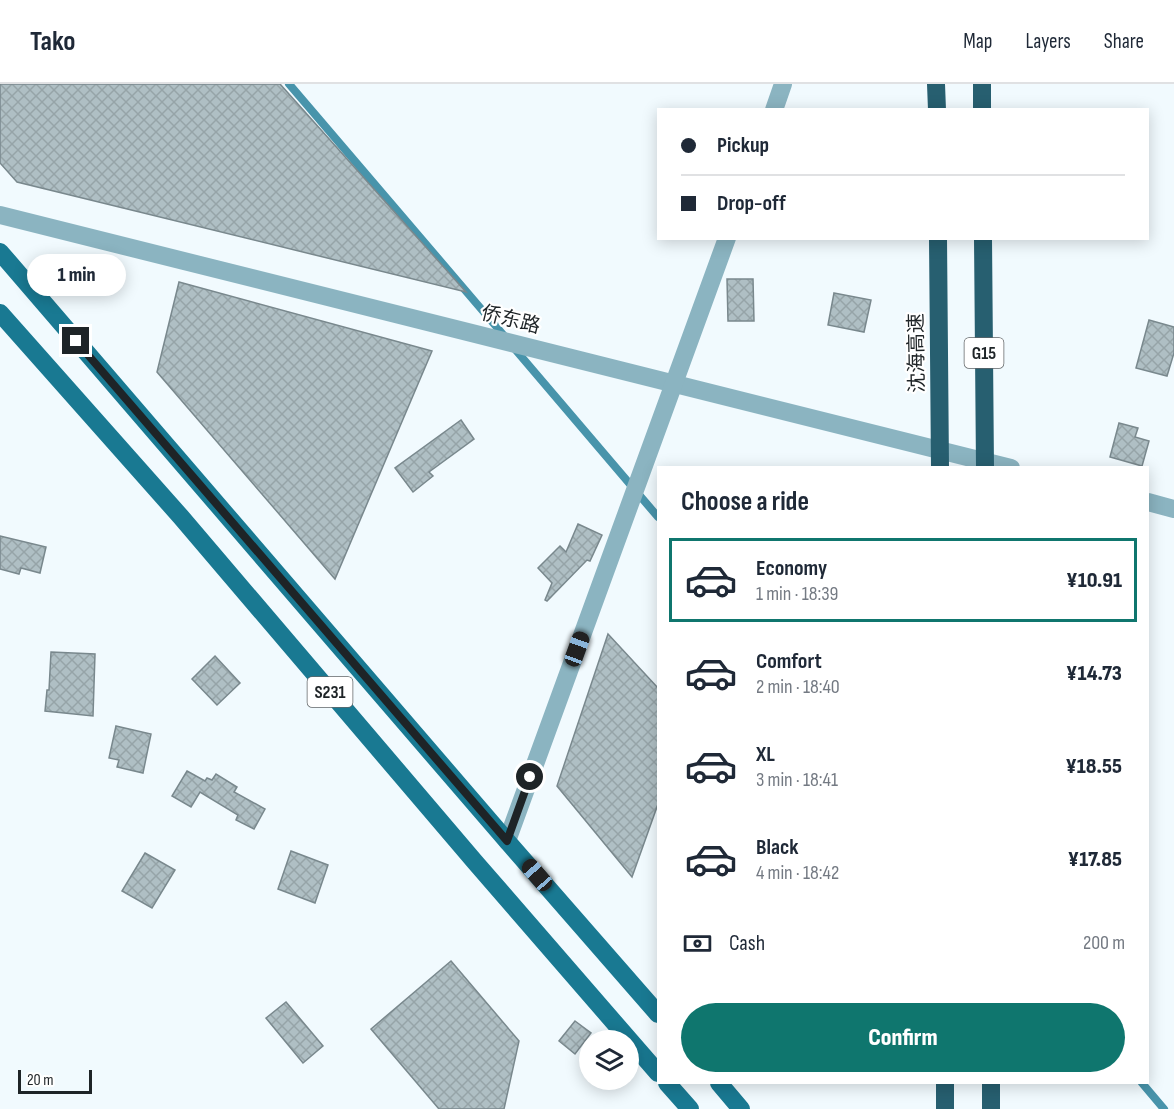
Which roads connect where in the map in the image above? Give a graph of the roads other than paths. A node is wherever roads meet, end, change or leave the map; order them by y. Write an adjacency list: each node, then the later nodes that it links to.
1 (783, 84): 4 (street)
2 (936, 84): 5 (highway)
3 (982, 84): 6 (highway)
4 (775, 108)
5 (936, 108)
6 (982, 108)
7 (0, 214): 13 (street, 侨东路)
8 (726, 240): 13 (street)
9 (938, 240): 14 (highway, 沈海高速 / G15, bridge)
10 (983, 240): 15 (highway, G15, bridge)
11 (0, 252): 19 (main road, S231)
12 (0, 313): 21 (main road, S231)
13 (674, 384): 16 (street, 侨东路); 19 (street)
14 (940, 466)
15 (985, 466)
16 (1003, 466)
17 (1149, 502): 18 (street)
18 (1174, 509)
19 (507, 841): 20 (main road, S231)
20 (657, 1013)
21 (657, 1072)
22 (668, 1084): 26 (main road)
23 (720, 1084): 27 (main road)
24 (945, 1084): 28 (highway)
25 (991, 1084): 29 (highway)
26 (690, 1109)
27 (741, 1109)
28 (945, 1109)
29 (991, 1109)

